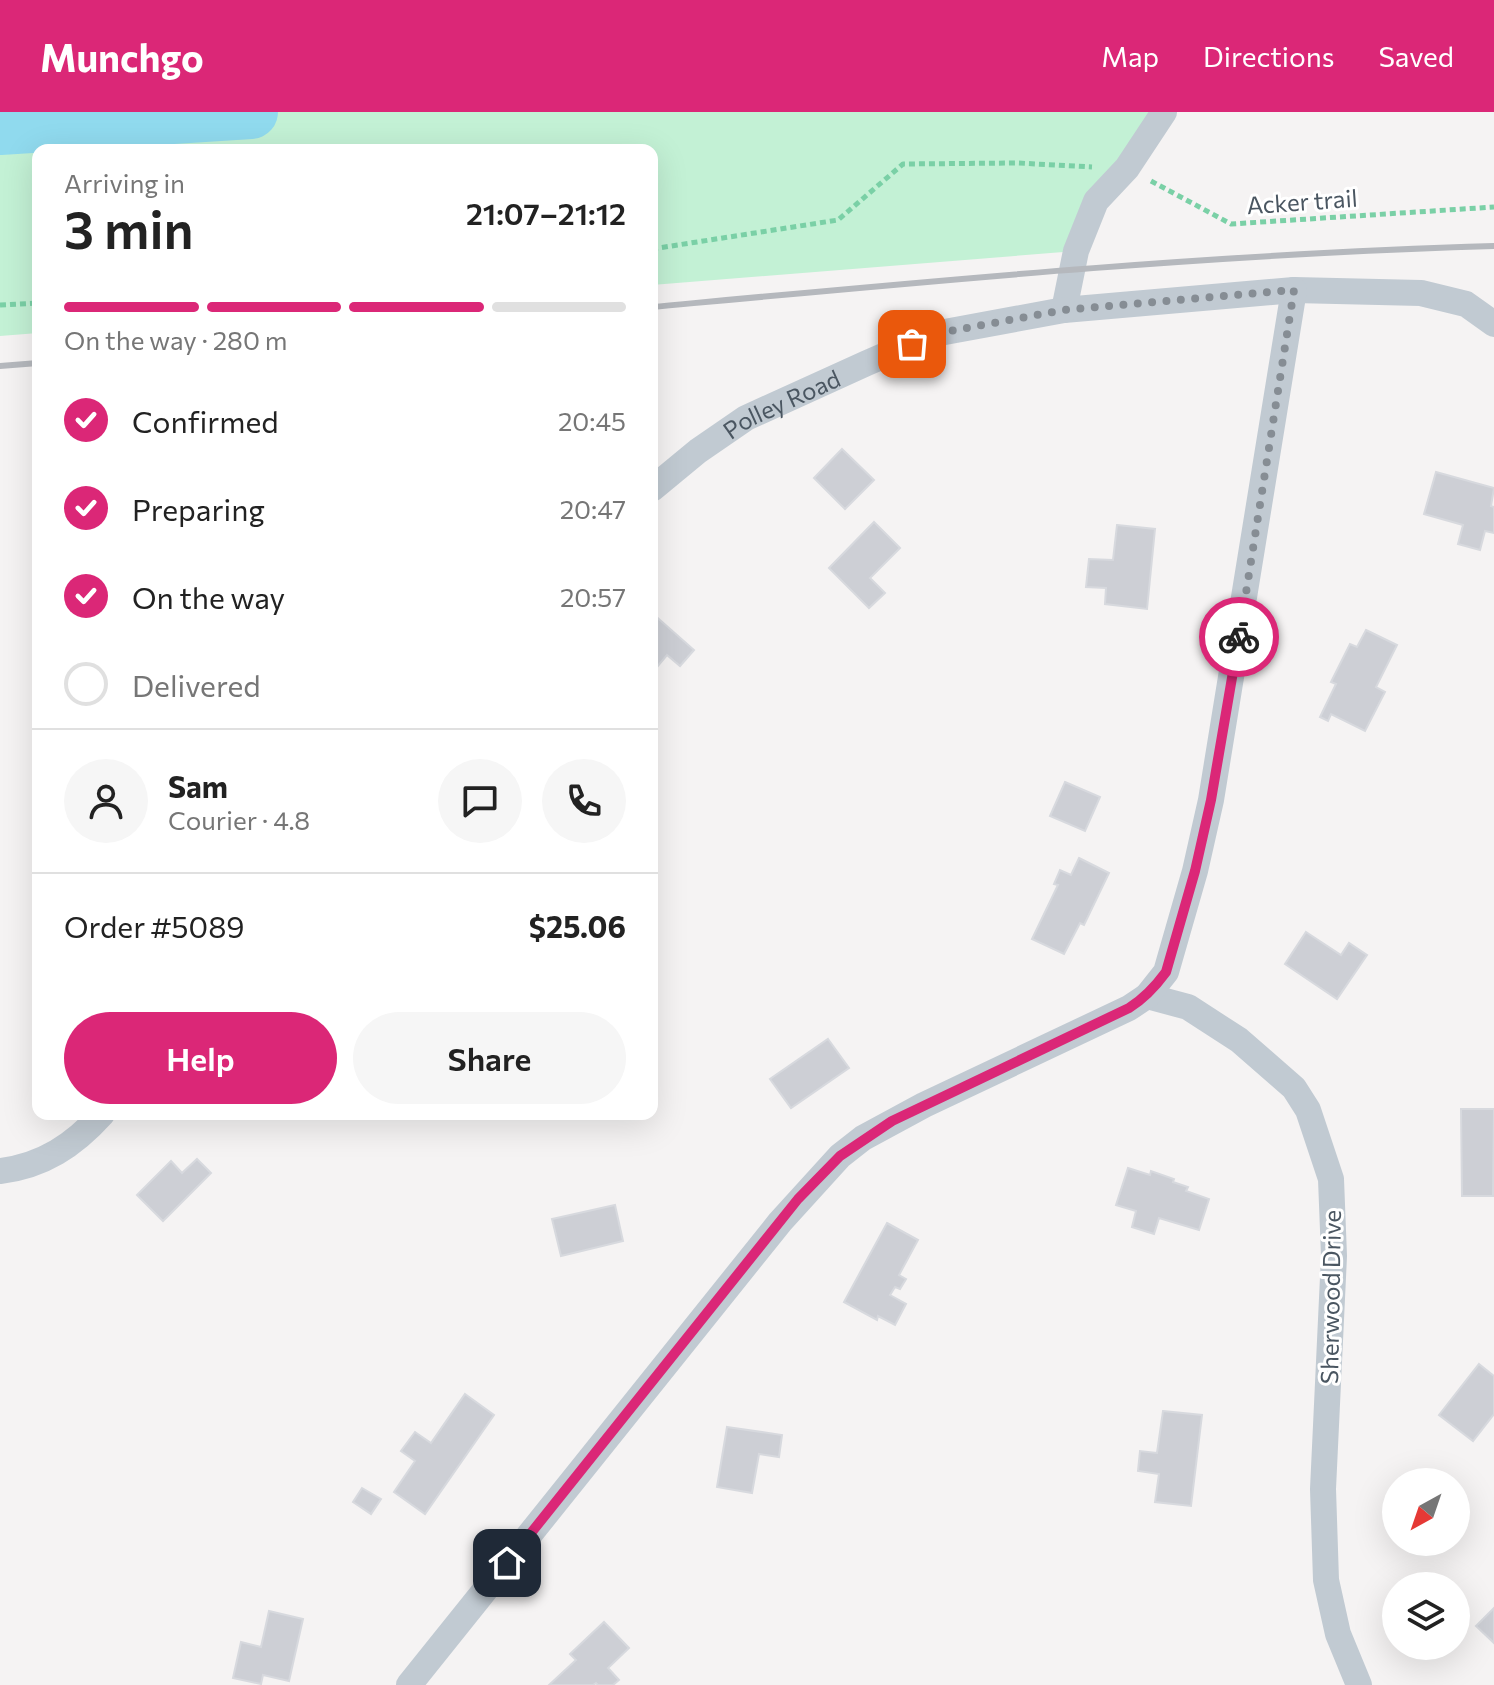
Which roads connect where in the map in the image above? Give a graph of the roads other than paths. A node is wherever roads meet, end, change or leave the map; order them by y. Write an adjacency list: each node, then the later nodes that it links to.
1 (1164, 112): 3 (street)
2 (1294, 290): 3 (street, Polley Road); 4 (street, Polley Road); 6 (street)
3 (1064, 310): 5 (street, Polley Road)
4 (1494, 324)
5 (658, 484)
6 (1147, 996): 9 (street); 10 (street, Sherwood Drive)
7 (96, 1120): 8 (street)
8 (0, 1171)
9 (409, 1685)
10 (1359, 1685)

